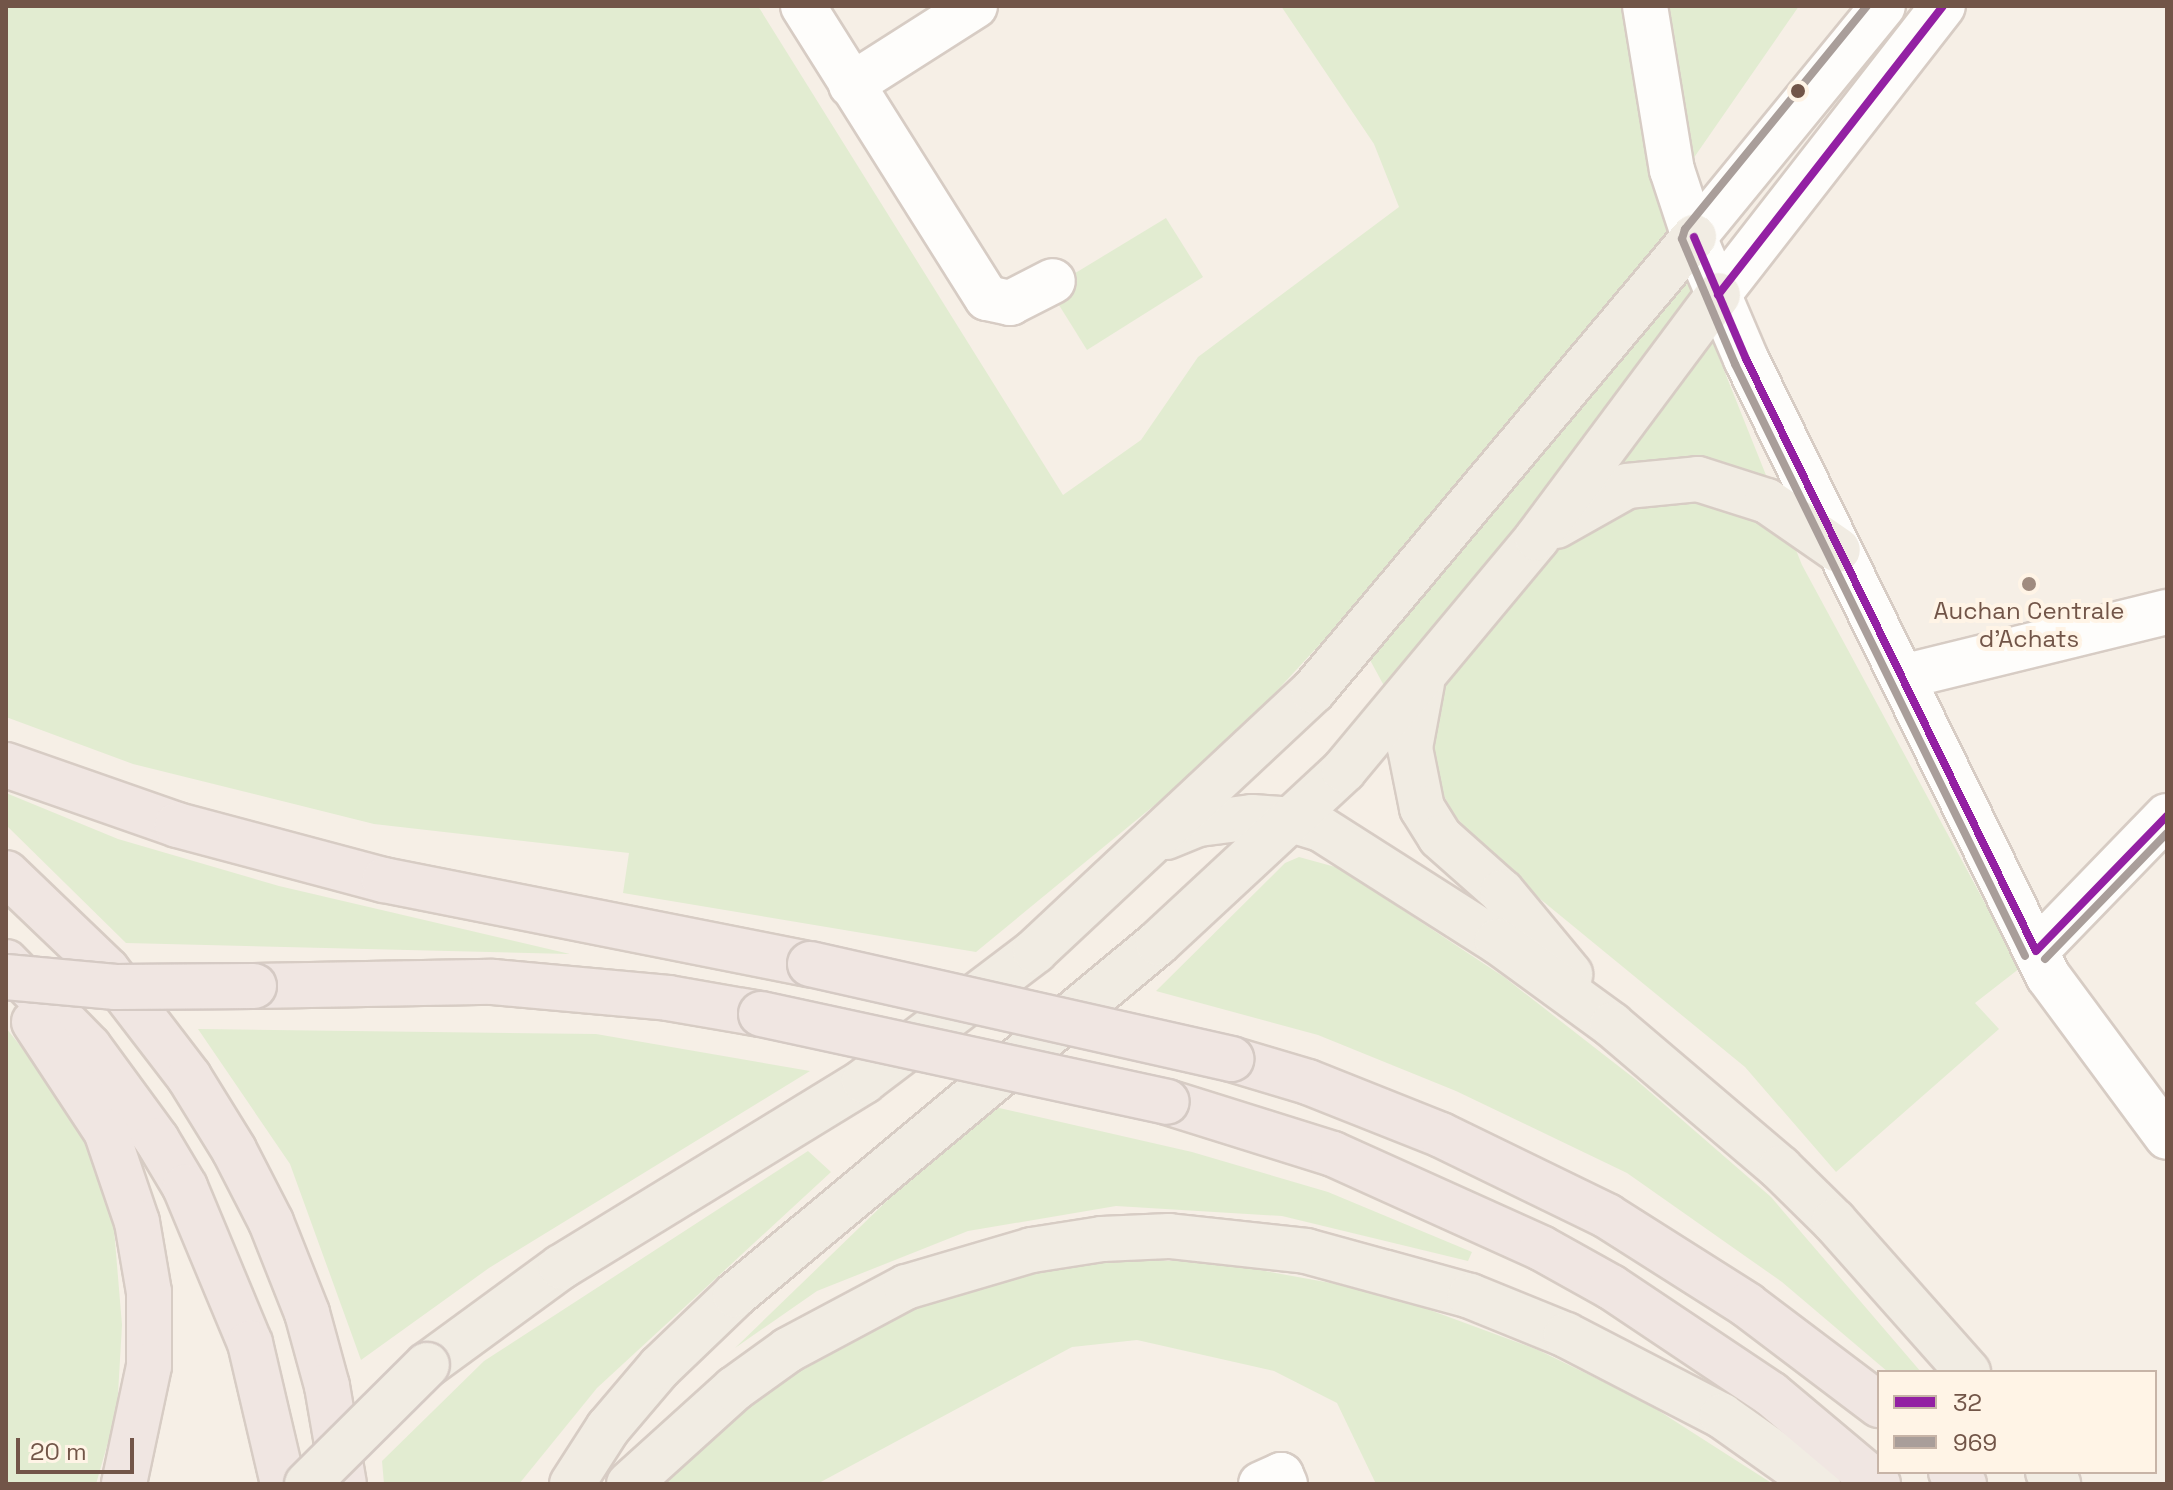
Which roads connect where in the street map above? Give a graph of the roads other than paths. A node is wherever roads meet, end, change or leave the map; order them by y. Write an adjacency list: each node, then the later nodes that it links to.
1 (803, 6): 6 (street)
2 (975, 6): 6 (street)
3 (1645, 6): 7 (street)
4 (1883, 6): 7 (street)
5 (1943, 6): 9 (street)
6 (851, 85): 8 (street)
7 (1694, 237): 9 (street); 18 (main road)
8 (1053, 281)
9 (1718, 295): 10 (main road); 11 (street)
10 (1537, 538): 11 (main road); 13 (main road)
11 (1838, 550): 14 (street)
12 (2167, 612): 14 (street)
13 (1424, 675): 17 (main road); 24 (main road)
14 (1902, 677): 20 (street)
15 (6, 765): 27 (highway, bridge)
16 (2167, 816): 20 (street)
17 (1291, 820): 18 (main road); 24 (main road); 32 (main road)
18 (1160, 839): 30 (main road, bridge)
19 (6, 873): 31 (highway)
20 (2036, 951): 25 (street)
21 (6, 962): 29 (highway)
22 (6, 977): 37 (highway, bridge)
23 (6, 985): 28 (highway)
24 (1612, 1025): 26 (main road)
25 (2167, 1137)
26 (1966, 1370)
27 (1877, 1403)
28 (124, 1484)
29 (283, 1484)
30 (307, 1484)
31 (344, 1484)
32 (572, 1484)
33 (629, 1484): 36 (main road)
34 (1261, 1484): 35 (street)
35 (1285, 1484)
36 (1818, 1484)
37 (1878, 1484)

